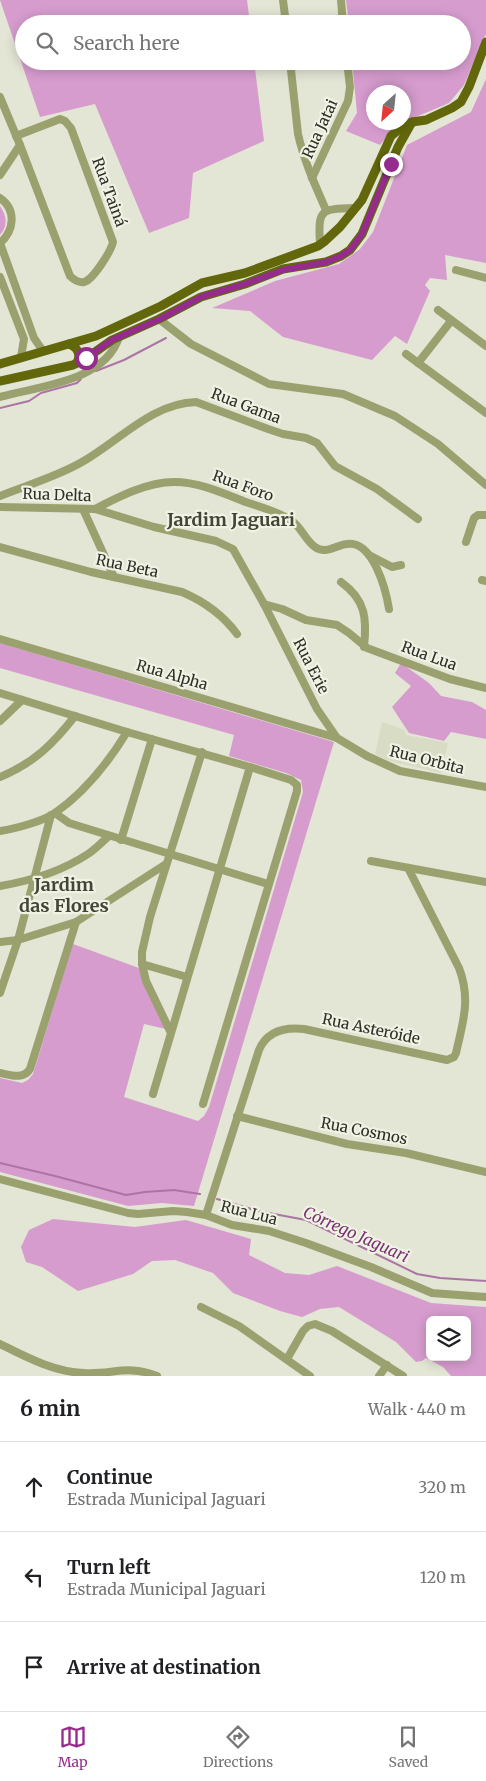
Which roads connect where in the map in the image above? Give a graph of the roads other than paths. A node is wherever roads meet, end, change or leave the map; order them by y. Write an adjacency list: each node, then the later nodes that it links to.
1 (283, 0): 3 (street)
2 (341, 0): 4 (street)
3 (285, 15)
4 (343, 15)
5 (486, 42): 9 (main road)
6 (291, 70): 13 (street)
7 (349, 70): 13 (street, Rua Jatai)
8 (0, 97): 10 (street)
9 (412, 122): 15 (main road); 18 (main road)
10 (16, 136): 11 (street); 11 (street, Rua Tainá)
11 (20, 145): 12 (street)
12 (0, 175)
13 (312, 178): 17 (street)
14 (0, 198): 19 (street)
15 (362, 200): 16 (main road); 18 (main road)
16 (355, 208): 17 (street); 20 (main road)
17 (326, 210): 20 (street)
18 (362, 234): 25 (main road)
19 (0, 243): 32 (street)
20 (320, 244): 24 (main road)
21 (456, 270): 23 (street)
22 (0, 277): 34 (street)
23 (486, 278)
24 (196, 286): 25 (main road); 30 (main road)
25 (201, 297): 27 (main road)
26 (438, 310): 28 (street)
27 (160, 319): 29 (main road); 41 (street)
28 (451, 321): 31 (street); 36 (street)
29 (119, 337): 35 (main road); 39 (street)
30 (70, 344): 32 (main road); 35 (main road)
31 (486, 346)
32 (43, 351): 34 (main road)
33 (406, 354): 36 (street)
34 (21, 357): 37 (main road)
35 (77, 363): 38 (main road)
36 (418, 363): 40 (street)
37 (0, 364)
38 (0, 381)
39 (0, 397)
40 (486, 413)
41 (486, 485)
42 (0, 496): 47 (street, Rua Gama)
43 (0, 507): 44 (street, Rua Delta)
44 (83, 509): 45 (street, Rua Delta); 52 (street)
45 (95, 509): 50 (street, Rua Foro); 54 (street, Rua Delta)
46 (486, 515): 48 (street)
47 (418, 519)
48 (466, 542)
49 (0, 547): 52 (street, Rua Beta)
50 (368, 555): 51 (street); 55 (street)
51 (401, 565)
52 (114, 577): 56 (street, Rua Beta)
53 (341, 582): 58 (street)
54 (264, 604): 58 (street); 65 (street, Rua Erie)
55 (389, 609)
56 (237, 634)
57 (0, 639): 65 (street, Rua Alpha)
58 (364, 647): 59 (street, Rua Lua)
59 (486, 688)
60 (0, 693): 61 (street)
61 (22, 700): 62 (street); 63 (street)
62 (75, 716): 64 (street); 69 (street)
63 (0, 721)
64 (127, 732): 66 (street); 71 (street)
65 (337, 738): 70 (street, Rua Orbita)
66 (152, 739): 67 (street); 74 (street)
67 (202, 752): 68 (street); 75 (street)
68 (250, 767): 79 (street); 82 (street)
69 (0, 777)
70 (486, 788)
71 (53, 814): 72 (street); 73 (street); 80 (street)
72 (0, 831)
73 (109, 836): 74 (street); 80 (street)
74 (121, 840): 75 (street)
75 (170, 855): 77 (street); 79 (street)
76 (371, 861): 78 (street)
77 (166, 864): 84 (street); 87 (street)
78 (408, 868): 81 (street); 94 (street, Rua Asteróide)
79 (220, 870): 82 (street); 88 (street)
80 (34, 878): 83 (street); 85 (street)
81 (486, 882)
82 (268, 884): 93 (street)
83 (0, 886)
84 (76, 922): 85 (street); 91 (street)
85 (18, 940): 86 (street); 89 (street)
86 (0, 942)
87 (142, 964): 88 (street); 90 (street)
88 (187, 977): 90 (street)
89 (0, 994)
90 (170, 1031): 92 (street)
91 (0, 1073)
92 (153, 1094)
93 (203, 1104)
94 (237, 1116): 95 (street, Rua Cosmos); 97 (street, Rua Asteróide)
95 (486, 1172)
96 (0, 1179): 97 (street, Rua Lua)
97 (206, 1215): 98 (street, Rua Lua)
98 (486, 1298)
99 (201, 1307): 101 (street)
100 (0, 1344): 103 (street)
101 (287, 1359): 102 (street); 105 (street)
102 (387, 1365): 106 (street); 107 (street)
103 (113, 1374): 104 (street)
104 (157, 1376)
105 (310, 1376)
106 (378, 1376)
107 (403, 1376)

